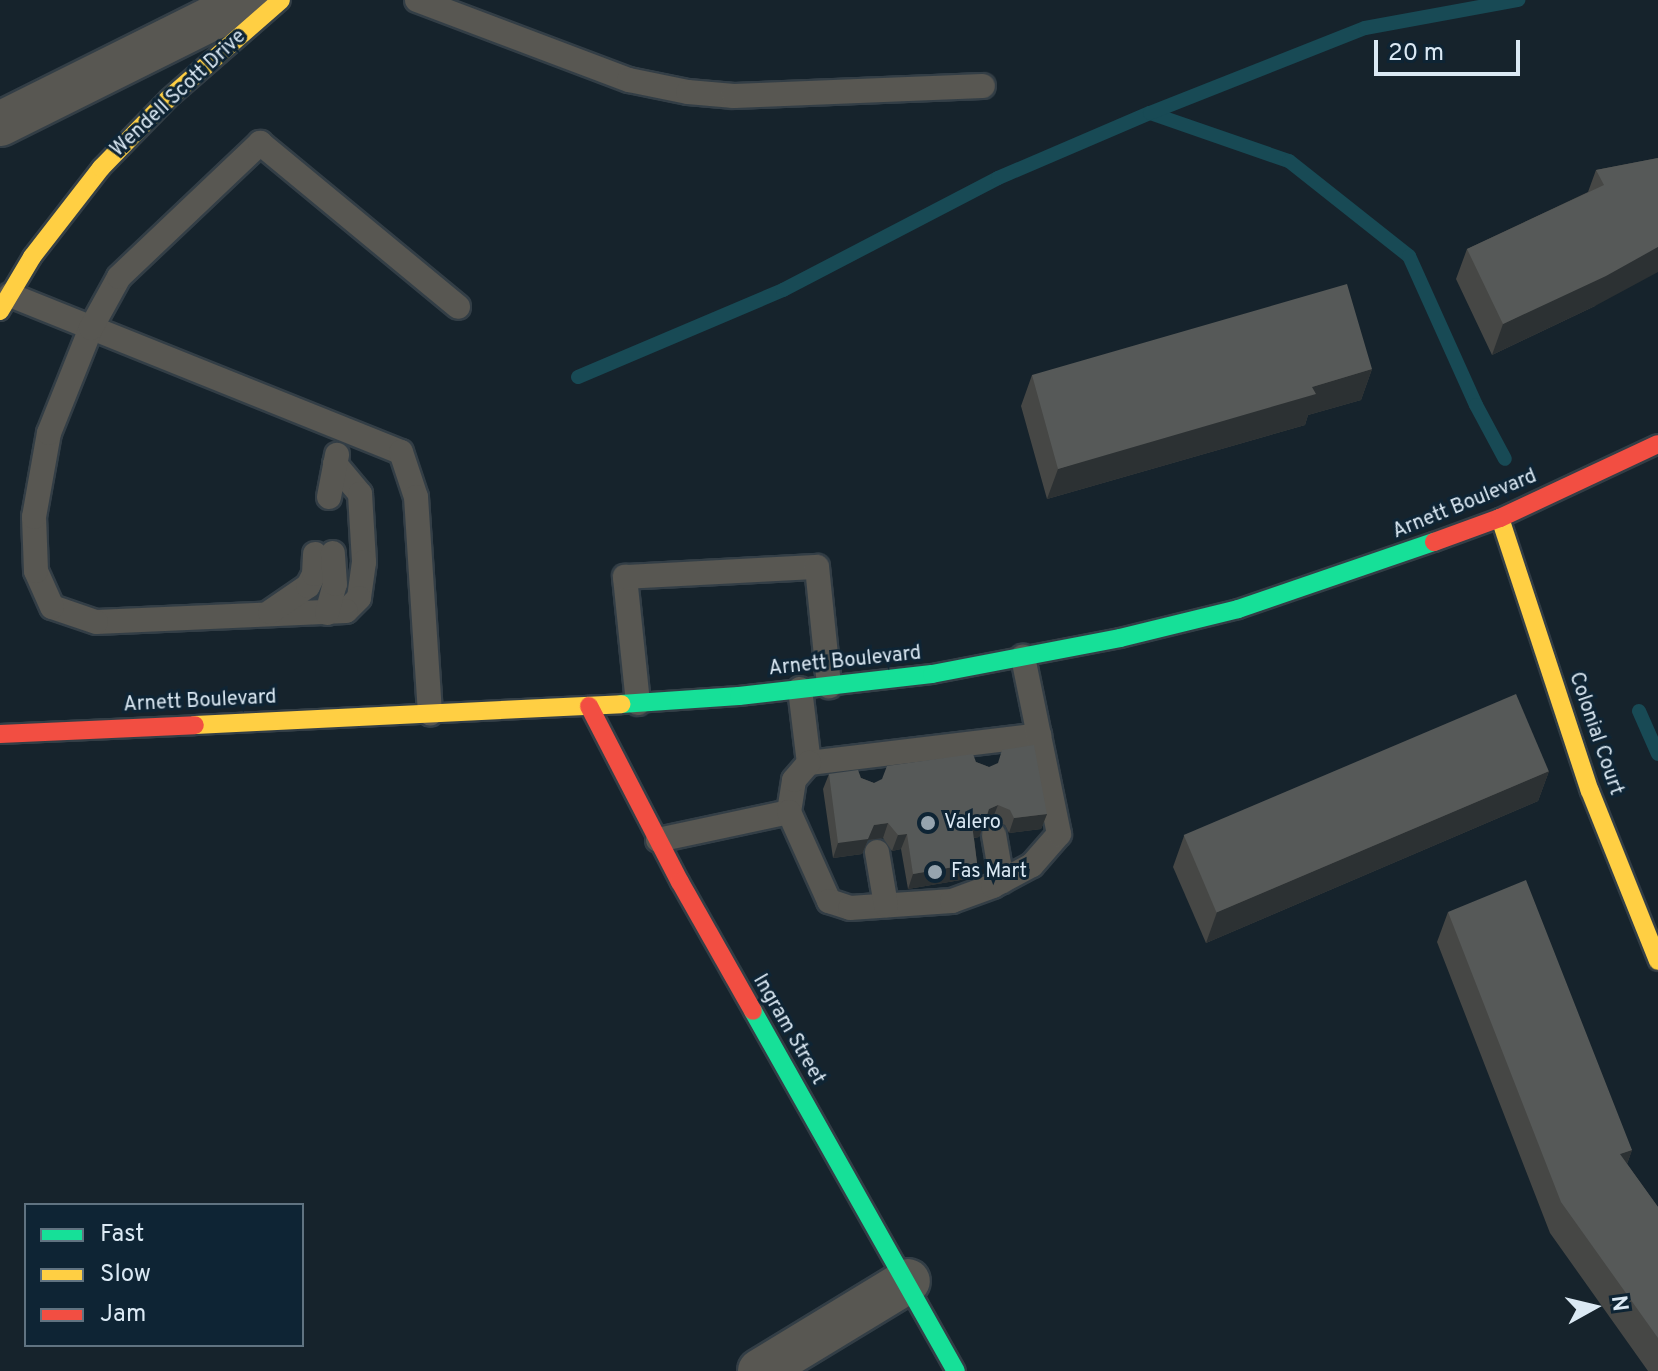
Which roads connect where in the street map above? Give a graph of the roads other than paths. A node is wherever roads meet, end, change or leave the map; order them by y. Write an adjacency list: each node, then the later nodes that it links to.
1 (249, 0): 5 (street, Wendell Scott Drive)
2 (281, 0): 6 (main road, Wendell Scott Drive)
3 (417, 0): 4 (lane)
4 (983, 86)
5 (0, 124)
6 (5, 303): 8 (lane)
7 (458, 307): 8 (lane)
8 (91, 328): 9 (lane); 14 (lane)
9 (343, 429): 11 (lane); 21 (lane)
10 (1658, 444): 13 (main road, Arnett Boulevard)
11 (335, 464): 12 (lane); 15 (lane)
12 (319, 498)
13 (1500, 518): 16 (main road, Arnett Boulevard); 35 (main road, Colonial Court)
14 (270, 612): 15 (lane); 15 (lane)
15 (327, 613)
16 (1023, 657): 17 (main road, Arnett Boulevard); 23 (lane)
17 (829, 686): 18 (main road, Arnett Boulevard); 19 (lane)
18 (800, 689): 19 (main road, Arnett Boulevard); 26 (lane)
19 (638, 703): 20 (main road, Arnett Boulevard)
20 (589, 706): 21 (main road, Arnett Boulevard); 31 (main road, Ingram Street)
21 (430, 714): 22 (main road, Arnett Boulevard)
22 (0, 734)
23 (1039, 735): 24 (lane); 33 (lane)
24 (978, 742): 25 (lane); 27 (lane)
25 (863, 756): 26 (lane); 28 (lane)
26 (809, 763): 29 (lane)
27 (982, 767)
28 (867, 783)
29 (789, 812): 31 (lane); 34 (lane)
30 (994, 835): 33 (lane)
31 (658, 840): 36 (main road, Ingram Street)
32 (877, 852): 34 (lane)
33 (1002, 881): 34 (lane)
34 (886, 905)
35 (1658, 961)
36 (908, 1281): 37 (street); 38 (main road, Ingram Street)
37 (760, 1371)
38 (956, 1371)

